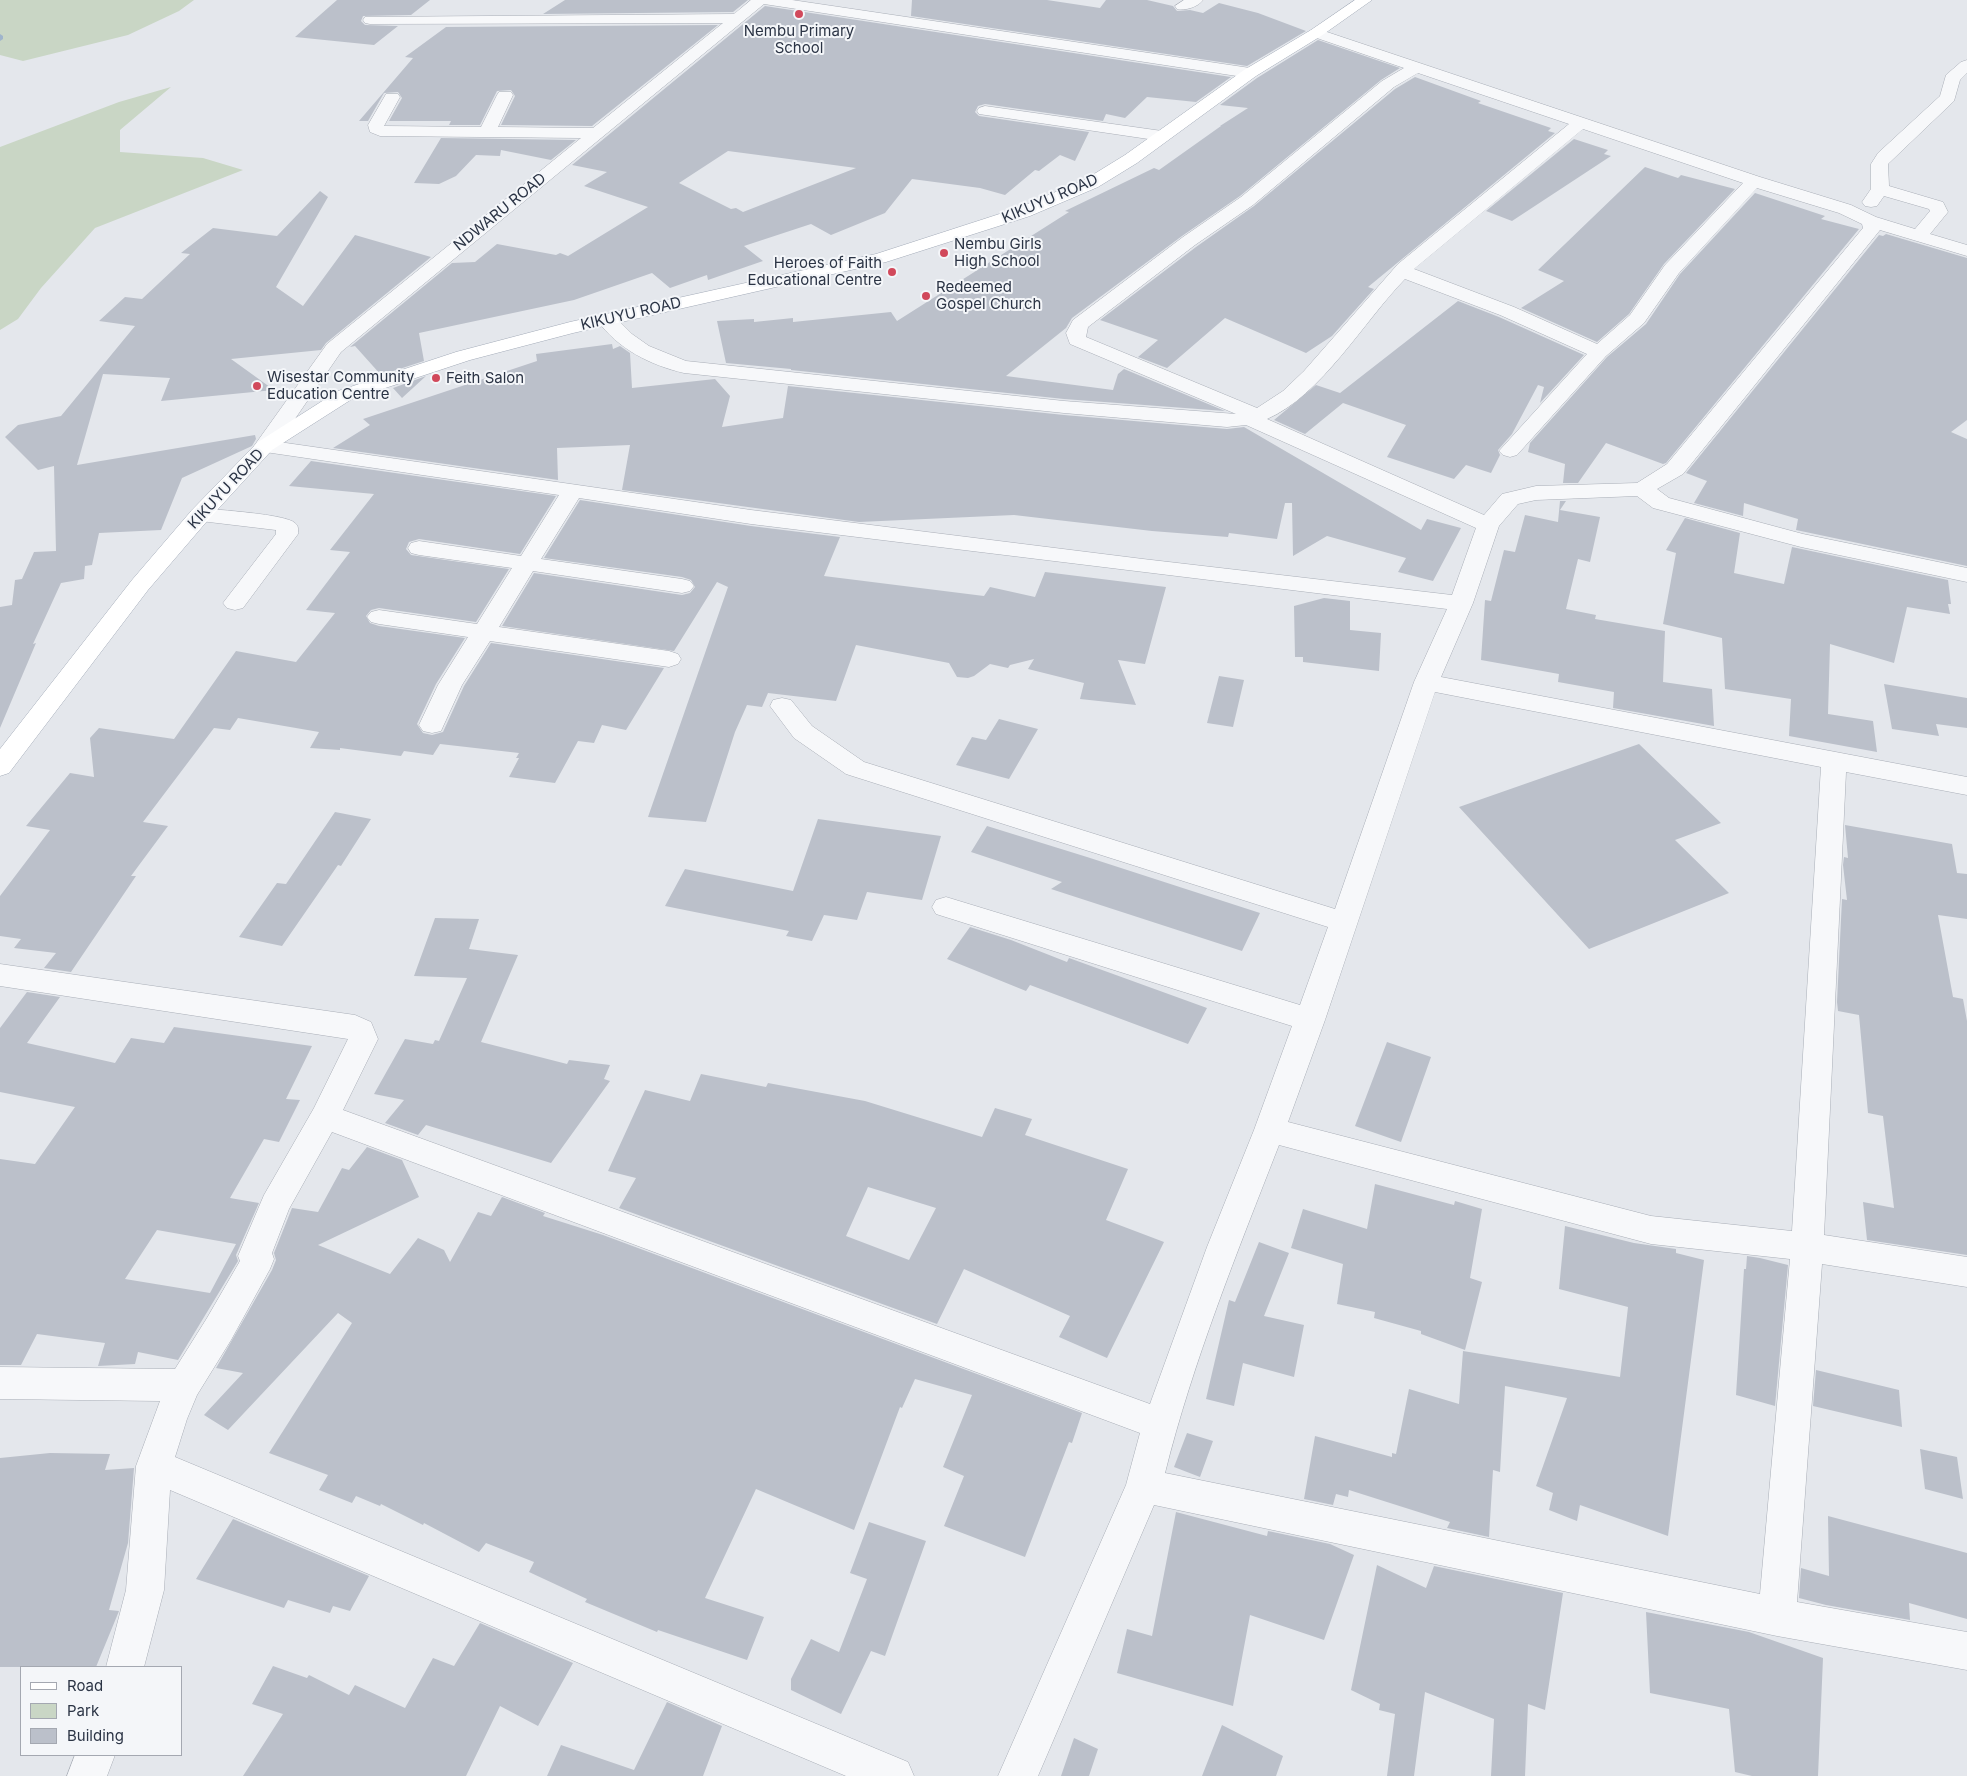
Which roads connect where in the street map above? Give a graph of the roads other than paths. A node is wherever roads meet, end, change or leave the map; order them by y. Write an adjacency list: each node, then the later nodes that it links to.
1 (760, 0): 4 (street, NDWARU ROAD)
2 (764, 0): 9 (street)
3 (1365, 0): 6 (main road, KIKUYU ROAD)
4 (738, 18): 5 (street); 15 (street, NDWARU ROAD)
5 (370, 20)
6 (1316, 33): 8 (street); 9 (main road, KIKUYU ROAD)
7 (1967, 65): 18 (street)
8 (1417, 67): 13 (street); 24 (street)
9 (1250, 73): 16 (main road, KIKUYU ROAD)
10 (505, 95): 14 (street)
11 (392, 97): 14 (street)
12 (985, 111): 16 (street)
13 (1580, 123): 17 (street); 21 (street)
14 (487, 132): 15 (street)
15 (596, 133): 25 (street, NDWARU ROAD)
16 (1162, 136): 22 (main road, KIKUYU ROAD)
17 (1754, 181): 18 (street); 23 (street)
18 (1874, 204): 19 (street); 19 (street); 27 (street)
19 (1919, 235): 20 (street)
20 (1967, 250)
21 (1402, 271): 23 (street); 24 (street)
22 (607, 320): 24 (street); 25 (main road, KIKUYU ROAD)
23 (1599, 352): 26 (street)
24 (1254, 418): 30 (street)
25 (265, 446): 28 (street); 29 (main road, KIKUYU ROAD)
26 (1510, 451)
27 (1642, 489): 30 (street); 33 (street)
28 (573, 491): 32 (street); 35 (street)
29 (200, 515): 36 (street); 44 (main road, KIKUYU ROAD)
30 (1488, 525): 35 (street)
31 (419, 548): 32 (street)
32 (526, 564): 34 (street); 38 (street)
33 (1967, 574)
34 (682, 586)
35 (1461, 602): 40 (street)
36 (235, 603)
37 (379, 617): 38 (street)
38 (484, 631): 39 (street); 42 (street)
39 (669, 659)
40 (1426, 682): 43 (street); 47 (street)
41 (782, 706): 47 (street)
42 (432, 725)
43 (1834, 761): 45 (street); 52 (street)
44 (0, 767)
45 (1967, 786)
46 (946, 907): 49 (street)
47 (1344, 922): 49 (street)
48 (0, 975): 50 (street)
49 (1310, 1020): 51 (street)
50 (325, 1116): 55 (street); 56 (street)
51 (1270, 1130): 52 (street); 56 (street)
52 (1807, 1247): 53 (street); 59 (street)
53 (1967, 1272)
54 (0, 1383): 55 (street)
55 (184, 1385): 57 (street)
56 (1160, 1424): 58 (street)
57 (154, 1466): 61 (street); 64 (street)
58 (1144, 1486): 59 (street); 65 (street)
59 (1777, 1617): 60 (street)
60 (1967, 1651)
61 (125, 1666)
62 (95, 1756): 63 (street)
63 (87, 1776)
64 (894, 1776)
65 (1018, 1776)

